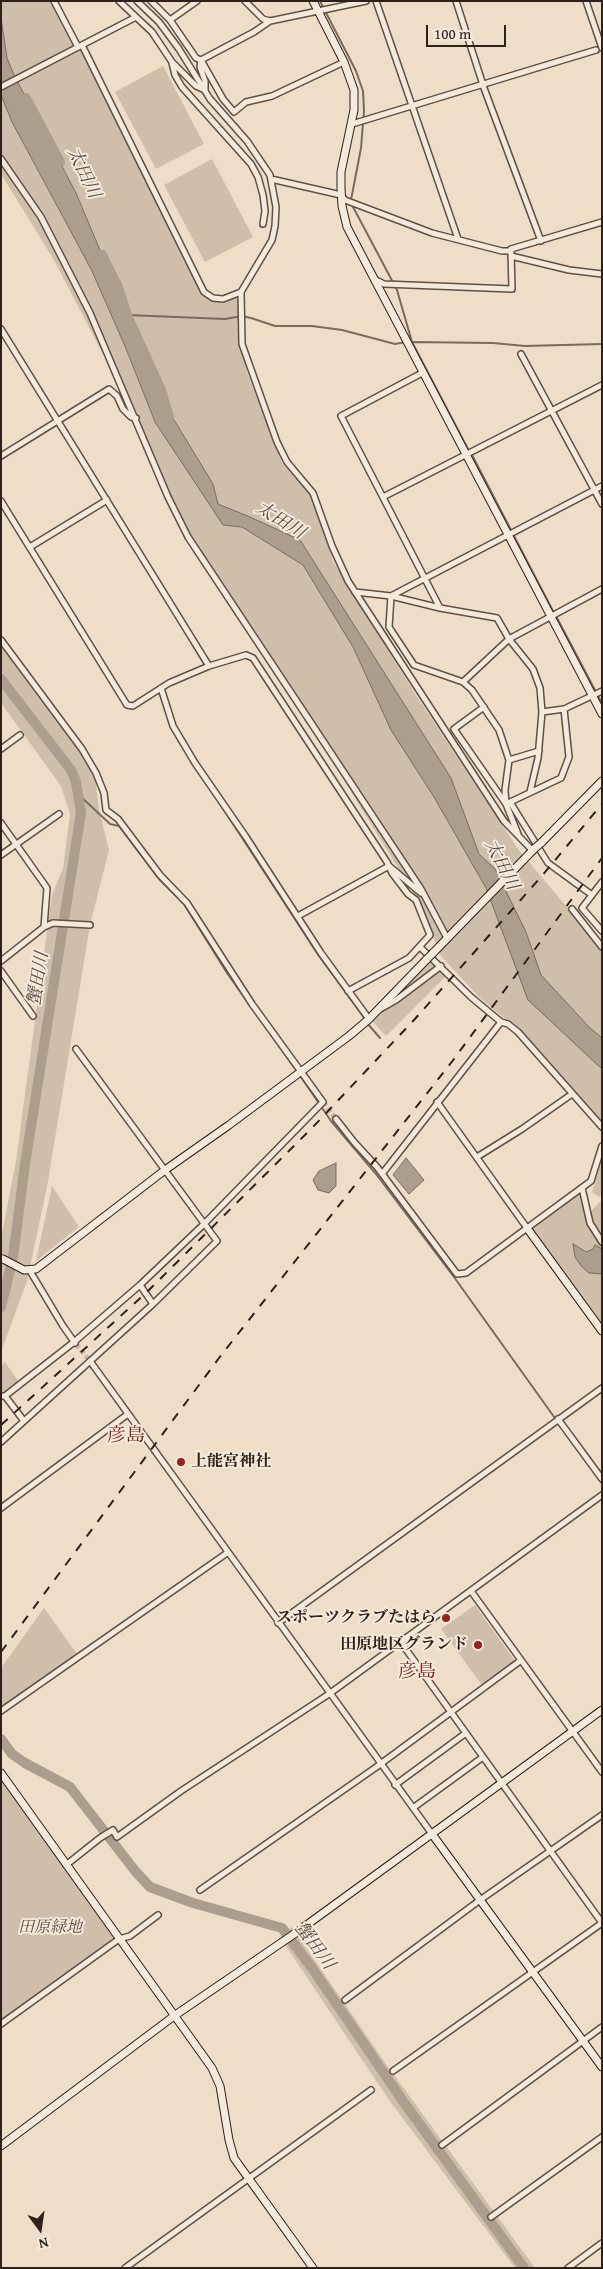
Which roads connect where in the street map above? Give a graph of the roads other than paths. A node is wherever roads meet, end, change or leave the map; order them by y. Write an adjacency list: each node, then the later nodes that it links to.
1 (54, 1): 17 (street)
2 (119, 1): 13 (street)
3 (137, 1): 23 (street)
4 (152, 1): 14 (street)
5 (196, 1): 14 (street)
6 (245, 1): 15 (street)
7 (313, 1): 12 (street)
8 (366, 1): 12 (street)
9 (376, 1): 24 (street)
10 (456, 1): 21 (street)
11 (586, 1): 16 (street)
12 (319, 12): 15 (street); 20 (street)
13 (136, 17): 17 (street); 19 (street)
14 (170, 20): 18 (street)
15 (270, 22): 18 (street)
16 (600, 46): 21 (street)
17 (78, 47): 22 (street); 36 (street)
18 (201, 60): 20 (street); 23 (street)
19 (172, 62): 23 (street); 30 (street)
20 (344, 62): 25 (street)
21 (482, 84): 24 (street); 32 (street)
22 (1, 87)
23 (205, 90): 27 (street)
24 (413, 106): 25 (street); 31 (street)
25 (352, 124): 28 (street)
26 (1, 159): 42 (street)
27 (271, 179): 28 (street); 36 (street)
28 (341, 195): 31 (street); 35 (street)
29 (602, 222): 32 (street)
30 (263, 224)
31 (458, 239): 33 (street)
32 (541, 241): 33 (street)
33 (511, 254): 34 (street); 35 (street)
34 (602, 274)
35 (373, 278): 39 (street)
36 (241, 292): 56 (street)
37 (1, 329): 43 (street)
38 (522, 354): 41 (street)
39 (422, 373): 44 (street); 48 (street)
40 (602, 385): 41 (street)
41 (552, 410): 44 (street); 47 (street)
42 (136, 418): 43 (street); 86 (street)
43 (58, 421): 45 (street); 49 (street)
44 (465, 453): 48 (street); 52 (street)
45 (1, 456)
46 (602, 486): 47 (street)
47 (594, 490): 51 (street); 52 (street)
48 (383, 497): 54 (street)
49 (107, 500): 53 (street); 62 (street)
50 (1, 501): 53 (street)
51 (602, 504)
52 (508, 535): 54 (street); 59 (street)
53 (30, 547): 64 (street)
54 (425, 578): 57 (street); 58 (street)
55 (602, 589): 59 (street)
56 (355, 592): 57 (street); 80 (street)
57 (391, 596): 58 (street); 63 (street)
58 (440, 608): 60 (street)
59 (550, 615): 60 (street); 66 (street)
60 (509, 638): 63 (street); 69 (street)
61 (1, 640): 105 (street)
62 (209, 666): 64 (street); 84 (street)
63 (463, 682): 67 (street)
64 (161, 688): 89 (street)
65 (602, 691): 66 (street)
66 (592, 696): 68 (street); 70 (street)
67 (484, 707): 74 (street); 77 (street)
68 (564, 709): 69 (street); 76 (street)
69 (542, 712): 73 (street)
70 (602, 714)
71 (20, 735): 72 (street)
72 (1, 749)
73 (539, 751): 74 (street); 76 (street)
74 (510, 760): 77 (street)
75 (602, 780): 82 (street)
76 (530, 792): 77 (street)
77 (508, 803): 80 (street); 87 (street)
78 (59, 814): 81 (street)
79 (1, 824): 81 (street)
80 (519, 838): 82 (street)
81 (16, 844): 83 (street); 91 (street)
82 (536, 847): 93 (street)
83 (1, 855)
84 (389, 866): 86 (street); 89 (street); 94 (street)
85 (602, 882): 87 (street)
86 (424, 895): 93 (street)
87 (592, 896): 92 (street)
88 (572, 909): 95 (street)
89 (298, 916): 99 (street)
90 (90, 925): 91 (street)
91 (44, 927): 96 (street)
92 (602, 931)
93 (448, 937): 100 (street, bridge)
94 (420, 947): 97 (street); 99 (street)
95 (602, 948)
96 (1, 961)
97 (441, 966): 100 (street); 103 (street)
98 (1, 971): 101 (street)
99 (348, 991): 102 (street)
100 (378, 1009): 102 (street)
101 (33, 1016)
102 (369, 1019): 105 (street)
103 (501, 1022): 106 (street); 107 (street)
104 (76, 1049): 112 (street)
105 (301, 1071): 112 (street); 115 (street)
106 (572, 1094): 109 (street); 111 (street)
107 (437, 1102): 111 (street); 113 (street)
108 (336, 1119): 113 (street)
109 (602, 1127)
110 (602, 1146): 114 (street)
111 (477, 1157): 116 (street)
112 (165, 1170): 115 (street); 119 (street)
113 (382, 1174): 116 (street)
114 (582, 1188): 116 (street); 117 (street)
115 (203, 1224): 120 (street); 121 (street)
116 (528, 1228): 122 (street)
117 (602, 1242)
118 (2, 1259): 119 (street)
119 (27, 1270): 123 (street)
120 (140, 1285): 121 (street); 123 (street)
121 (153, 1304): 124 (street)
122 (602, 1331)
123 (75, 1343): 126 (street)
124 (90, 1361): 127 (street); 129 (street)
125 (602, 1388): 128 (street)
126 (3, 1396): 129 (street)
127 (128, 1414): 133 (street); 134 (street)
128 (557, 1420): 131 (street); 136 (street)
129 (24, 1421): 130 (street)
130 (1, 1442)
131 (602, 1479)
132 (602, 1495): 135 (street)
133 (1, 1508)
134 (228, 1552): 136 (street); 141 (street)
135 (471, 1591): 137 (street); 138 (street)
136 (278, 1623): 139 (street)
137 (400, 1642): 139 (street); 142 (street)
138 (520, 1661): 142 (street); 143 (street)
139 (329, 1694): 146 (street); 155 (street)
140 (602, 1710): 143 (street)
141 (1, 1711)
142 (450, 1711): 144 (street); 146 (street)
143 (573, 1731): 147 (street); 149 (street)
144 (466, 1733): 145 (street); 150 (street)
145 (483, 1757): 149 (street); 151 (street)
146 (379, 1763): 150 (street); 156 (street)
147 (602, 1772)
148 (1, 1773): 155 (street)
149 (501, 1783): 153 (street); 154 (street)
150 (395, 1785): 151 (street)
151 (413, 1808): 153 (street)
152 (602, 1814): 154 (street)
153 (432, 1834): 157 (street); 163 (street)
154 (551, 1851): 157 (street); 159 (street)
155 (66, 1865): 160 (street)
156 (200, 1890)
157 (480, 1900): 161 (street); 162 (street)
158 (158, 1915): 160 (street)
159 (602, 1923): 161 (street)
160 (119, 1939): 163 (street); 164 (street)
161 (533, 1972): 166 (street); 168 (street)
162 (345, 2000)
163 (174, 2016): 172 (street); 173 (street)
164 (1, 2024)
165 (602, 2027): 166 (street)
166 (583, 2040): 167 (street); 171 (street)
167 (602, 2067)
168 (393, 2071)
169 (371, 2090): 173 (street)
170 (602, 2137): 174 (street)
171 (442, 2145)
172 (1, 2146)
173 (249, 2178): 176 (street); 177 (street)
174 (491, 2217)
175 (602, 2243): 178 (street)
176 (125, 2268)
177 (313, 2268)
178 (568, 2268)

